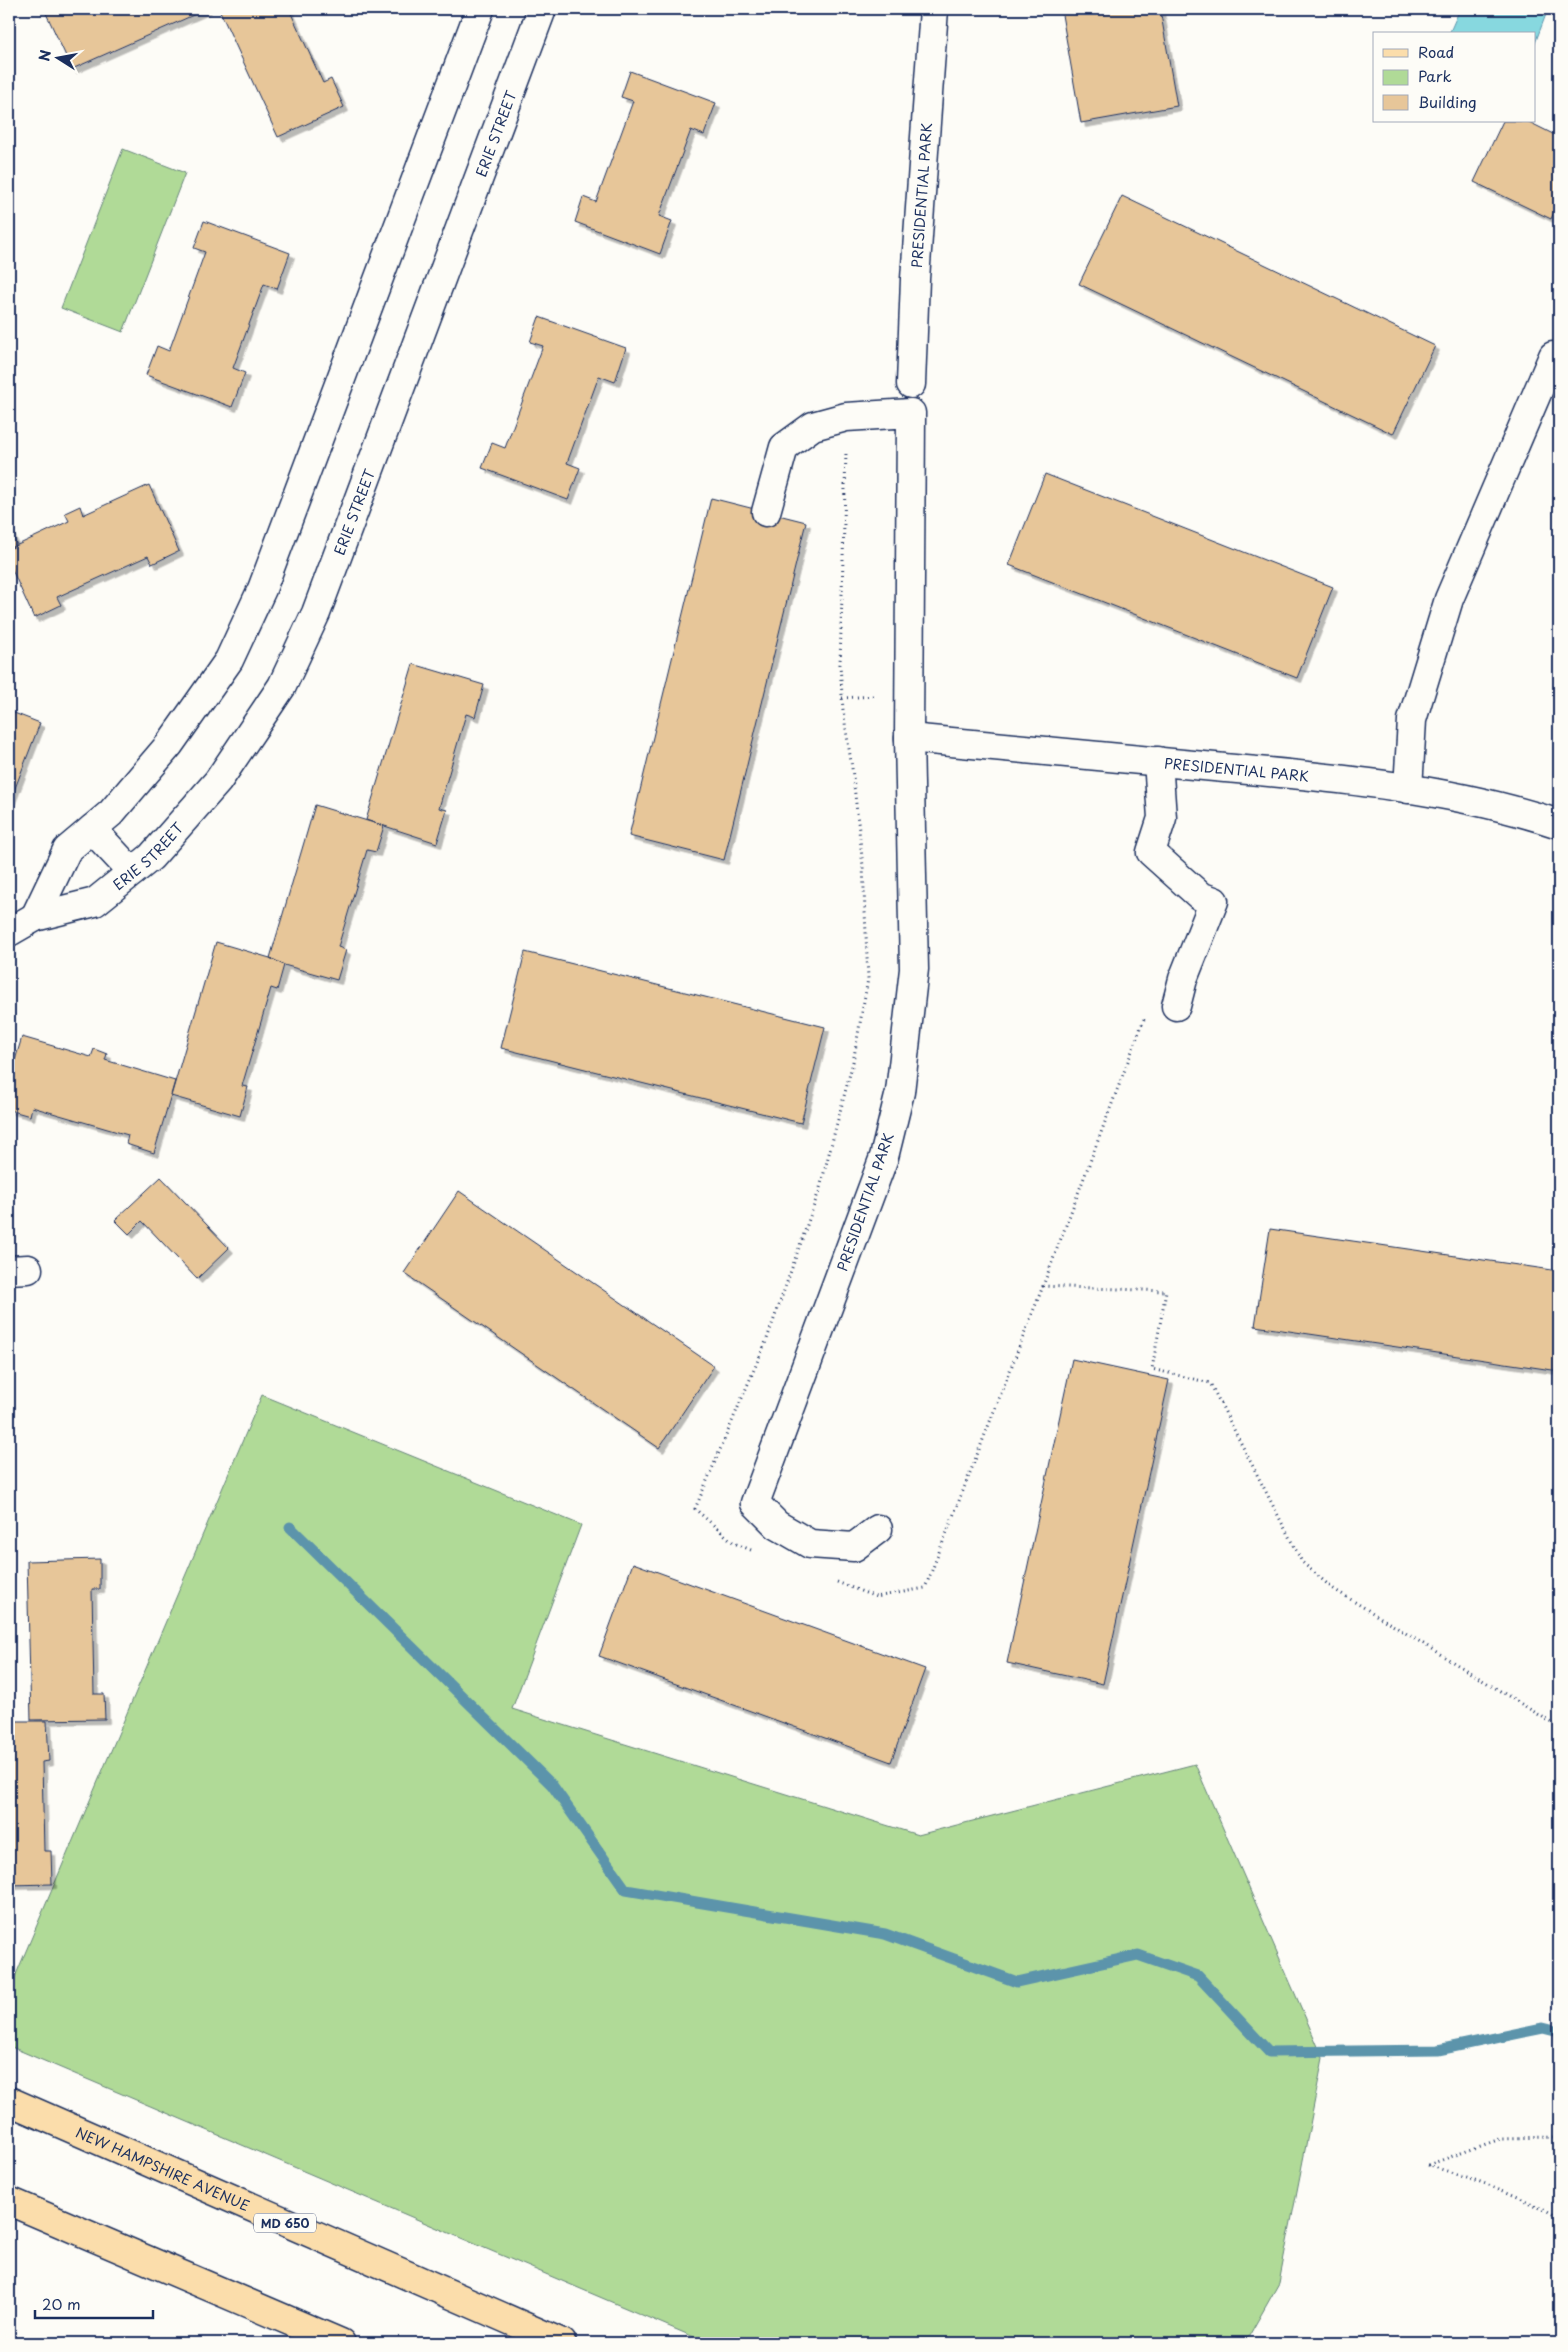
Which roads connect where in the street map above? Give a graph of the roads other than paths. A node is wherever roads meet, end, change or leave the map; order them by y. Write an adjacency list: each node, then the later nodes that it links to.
1 (480, 9): 11 (street)
2 (542, 9): 12 (street, ERIE STREET)
3 (934, 9): 5 (street, PRESIDENTIAL PARK)
4 (1552, 356): 9 (street)
5 (911, 384)
6 (766, 512): 7 (street, PRESIDENTIAL PARK)
7 (910, 738): 8 (street, PRESIDENTIAL PARK); 16 (street, PRESIDENTIAL PARK)
8 (1158, 761): 9 (street, PRESIDENTIAL PARK); 15 (street)
9 (1408, 789): 10 (street, PRESIDENTIAL PARK)
10 (1559, 824)
11 (92, 829): 12 (street); 13 (street)
12 (132, 872): 13 (street, ERIE STREET)
13 (35, 916): 14 (street, ERIE STREET)
14 (9, 932)
15 (1176, 1006)
16 (878, 1529)
17 (9, 2101): 20 (main road, NEW HAMPSHIRE AVENUE / MD 650)
18 (9, 2202): 19 (main road)
19 (341, 2343)
20 (562, 2343)

